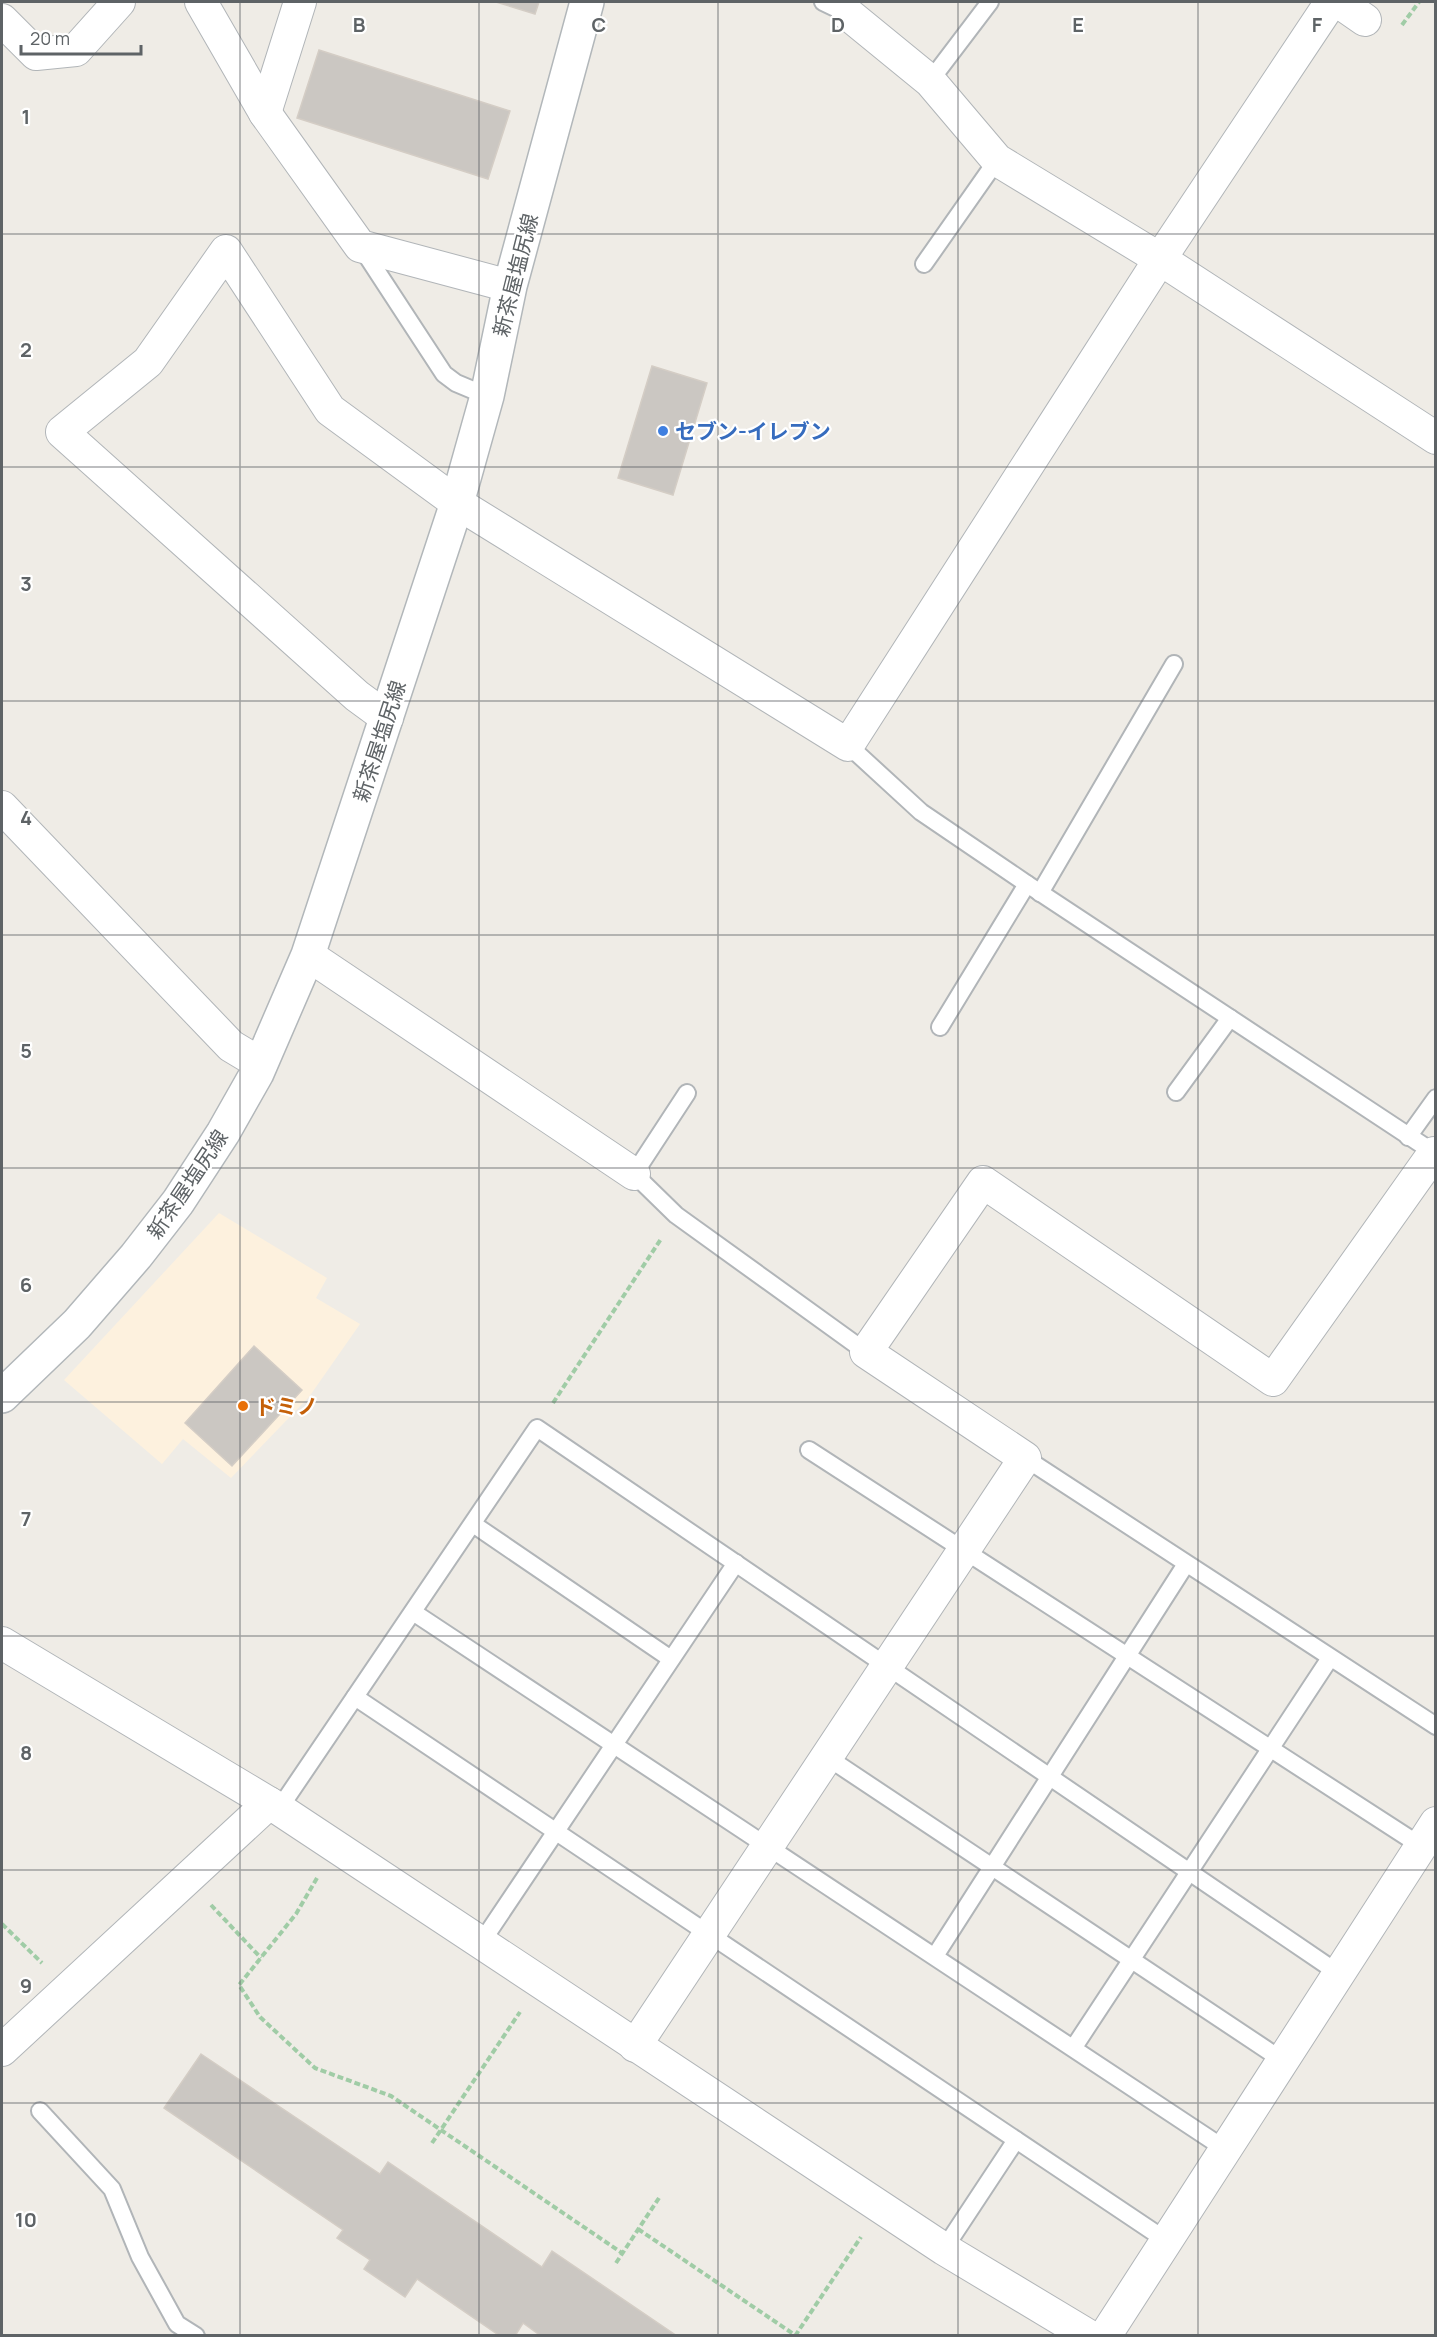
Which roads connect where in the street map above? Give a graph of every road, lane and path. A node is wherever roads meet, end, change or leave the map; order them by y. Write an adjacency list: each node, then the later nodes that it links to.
1 (119, 2): 9 (street)
2 (201, 2): 12 (street)
3 (300, 2): 12 (street)
4 (587, 2): 17 (main road, 新茶屋塩尻線)
5 (990, 2): 11 (lane)
6 (1331, 2): 15 (street)
7 (1339, 2): 10 (street)
8 (843, 6): 11 (street)
9 (2, 20)
10 (1365, 20)
11 (930, 81): 13 (street)
12 (265, 113): 14 (street)
13 (998, 160): 15 (street); 16 (lane)
14 (360, 246): 17 (street); 18 (lane)
15 (1160, 259): 19 (street); 23 (street)
16 (924, 264)
17 (510, 286): 18 (main road, 新茶屋塩尻線)
18 (487, 396): 20 (main road, 新茶屋塩尻線)
19 (1436, 438)
20 (457, 503): 22 (main road, 新茶屋塩尻線); 22 (street); 23 (street)
21 (1174, 664): 25 (lane)
22 (387, 718): 26 (main road, 新茶屋塩尻線)
23 (848, 745): 25 (lane)
24 (2, 807): 29 (street)
25 (1033, 889): 27 (lane); 28 (lane)
26 (308, 955): 29 (main road, 新茶屋塩尻線); 34 (street)
27 (1230, 1018): 30 (lane); 33 (lane)
28 (940, 1027)
29 (261, 1064): 37 (main road, 新茶屋塩尻線)
30 (1176, 1092)
31 (687, 1093): 34 (lane)
32 (1436, 1098): 33 (lane)
33 (1426, 1148): 36 (street)
34 (634, 1174): 35 (lane)
35 (676, 1215): 36 (lane); 38 (path)
36 (866, 1352): 40 (street)
37 (2, 1396)
38 (537, 1428): 41 (lane); 43 (lane)
39 (809, 1450): 42 (lane)
40 (1024, 1458): 42 (street); 44 (lane)
41 (473, 1524): 45 (lane); 49 (lane)
42 (964, 1550): 47 (lane); 50 (street)
43 (736, 1563): 49 (lane); 50 (lane)
44 (1186, 1564): 47 (lane); 48 (lane)
45 (412, 1612): 51 (lane); 53 (lane)
46 (2, 1643): 57 (street)
47 (1127, 1656): 54 (lane); 56 (lane)
48 (1330, 1658): 52 (lane); 54 (lane)
49 (671, 1659): 53 (lane)
50 (887, 1666): 55 (street); 56 (lane)
51 (355, 1697): 57 (lane); 58 (lane)
52 (1436, 1726)
53 (614, 1744): 58 (lane); 60 (lane)
54 (1270, 1749): 59 (lane); 62 (lane)
55 (827, 1757): 60 (street); 61 (lane)
56 (1050, 1777): 61 (lane); 62 (lane)
57 (274, 1806): 64 (street); 67 (street)
58 (555, 1832): 66 (lane); 67 (lane)
59 (1428, 1835): 71 (street)
60 (768, 1845): 66 (street); 68 (lane)
61 (992, 1867): 68 (lane); 70 (lane)
62 (1189, 1872): 70 (lane); 71 (lane)
63 (318, 1876): 69 (path)
64 (186, 1879): 69 (path); 72 (street)
65 (2, 1924): 72 (path)
66 (710, 1934): 74 (street); 80 (lane)
67 (481, 1943): 74 (street)
68 (935, 1956): 75 (lane)
69 (261, 1958): 79 (path)
70 (1132, 1960): 75 (lane); 77 (lane)
71 (1338, 1973): 77 (street)
72 (69, 1989): 76 (street)
73 (521, 2012): 79 (path)
74 (635, 2046): 87 (street)
75 (1074, 2047): 82 (lane)
76 (2, 2050)
77 (1282, 2060): 82 (street)
78 (40, 2112): 91 (lane)
79 (441, 2130): 81 (path); 88 (path)
80 (1016, 2140): 86 (lane); 87 (lane)
81 (432, 2143)
82 (1225, 2149): 86 (street)
83 (659, 2198): 84 (path)
84 (638, 2229): 88 (path); 90 (path)
85 (861, 2236): 90 (path)
86 (1167, 2241): 93 (street)
87 (944, 2249): 92 (street)
88 (622, 2253): 89 (path)
89 (616, 2263)
90 (795, 2335)
91 (196, 2336)
92 (1089, 2336)
93 (1105, 2336)

